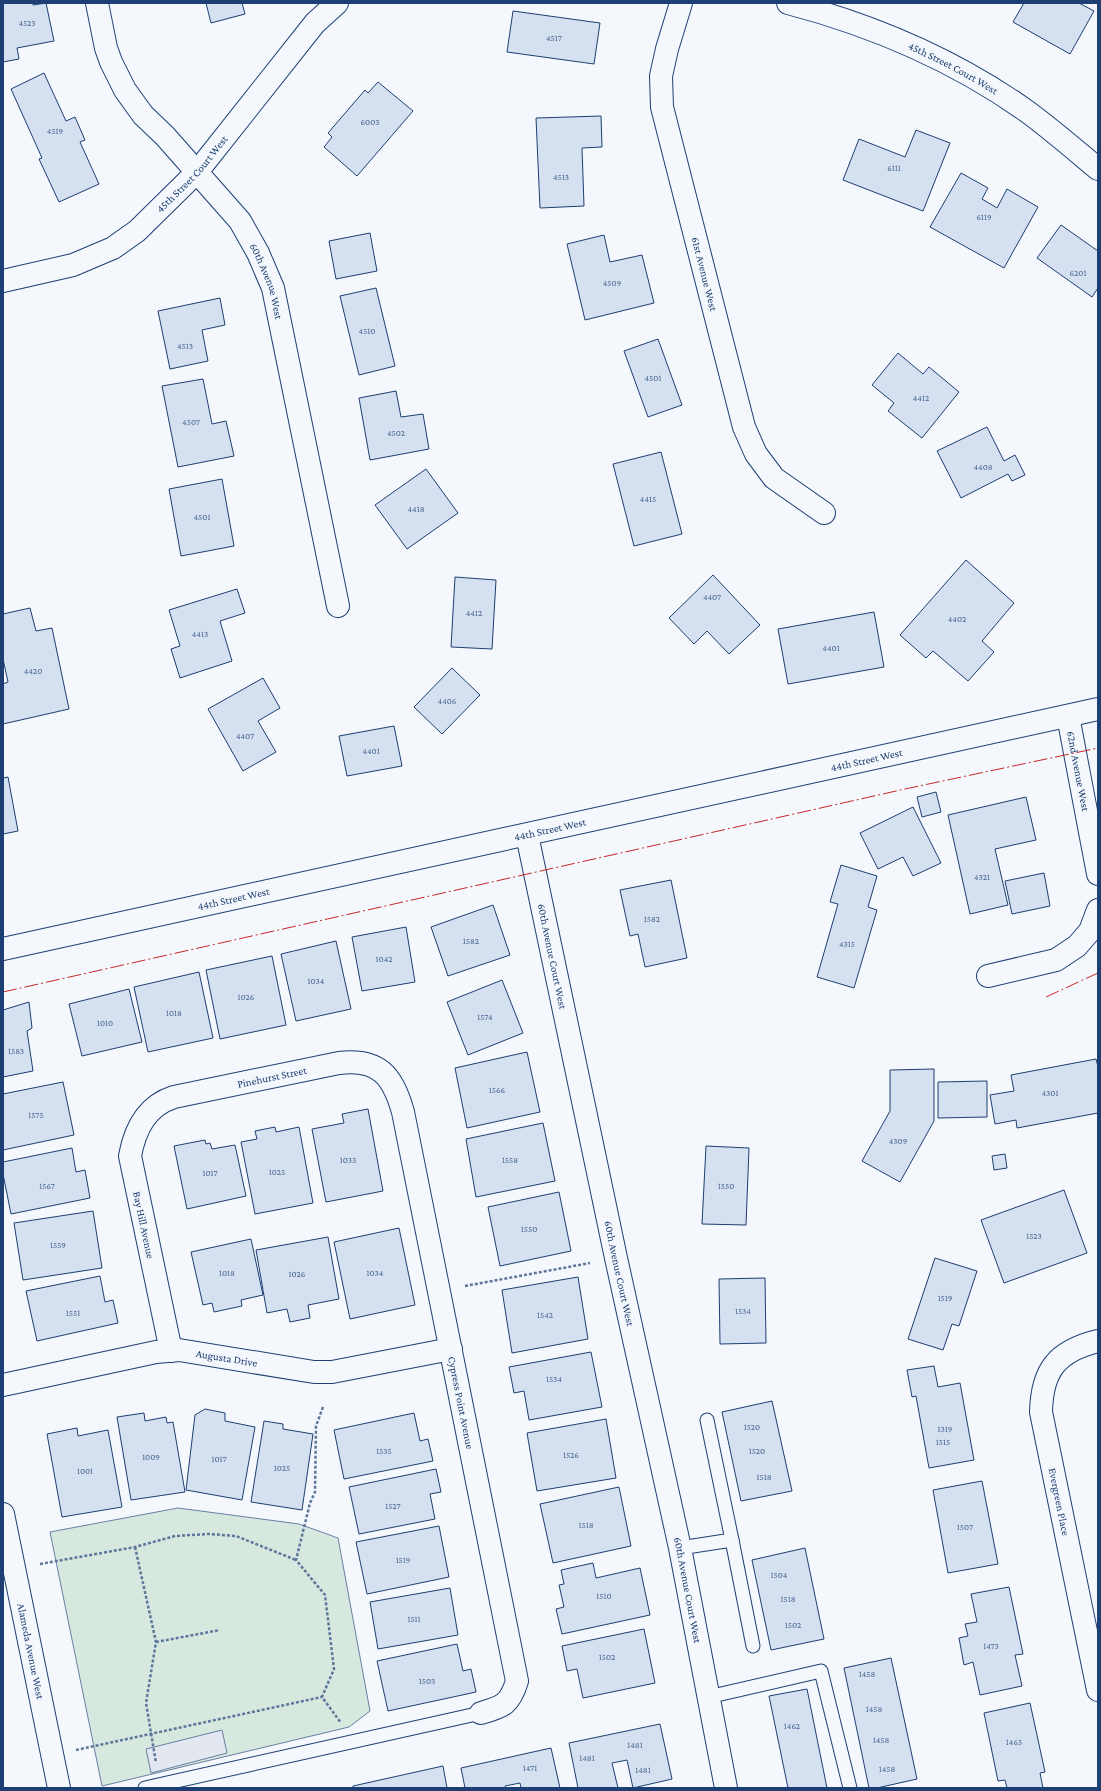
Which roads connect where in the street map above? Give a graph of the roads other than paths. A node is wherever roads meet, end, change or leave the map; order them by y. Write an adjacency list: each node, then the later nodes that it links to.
1 (97, 3): 6 (street, 60th Avenue West)
2 (337, 3): 6 (street, 45th Street Court West)
3 (681, 3): 8 (street, 61st Avenue West)
4 (788, 3): 5 (street, 45th Street Court West)
5 (1098, 168)
6 (197, 172): 7 (street, 45th Street Court West); 9 (street, 60th Avenue West)
7 (3, 281)
8 (824, 513)
9 (338, 606)
10 (1098, 709): 11 (street, 44th Street West)
11 (1068, 716): 12 (street, 44th Street West); 13 (street, 62nd Avenue West)
12 (527, 835): 15 (street, 44th Street West); 26 (street, 60th Avenue Court West)
13 (1098, 874)
14 (1098, 910): 16 (street)
15 (3, 949)
16 (988, 976)
17 (387, 1076): 18 (street, Pinehurst Street); 20 (street, Cypress Point Avenue)
18 (156, 1106): 21 (street, Bay Hill Avenue)
19 (1098, 1341): 28 (street, Evergreen Place)
20 (451, 1349): 21 (street, Augusta Drive); 30 (street, Cypress Point Avenue)
21 (171, 1350): 22 (street, Augusta Drive)
22 (3, 1385)
23 (707, 1420): 25 (lane)
24 (3, 1514): 31 (street, Alameda Avenue West)
25 (732, 1540): 26 (lane); 27 (lane)
26 (680, 1548): 29 (street, 60th Avenue Court West)
27 (753, 1646)
28 (1098, 1690)
29 (709, 1705): 33 (street, 60th Avenue Court West); 34 (lane)
30 (481, 1713): 32 (lane)
31 (59, 1788)
32 (145, 1788)
33 (726, 1788)
34 (850, 1788)

